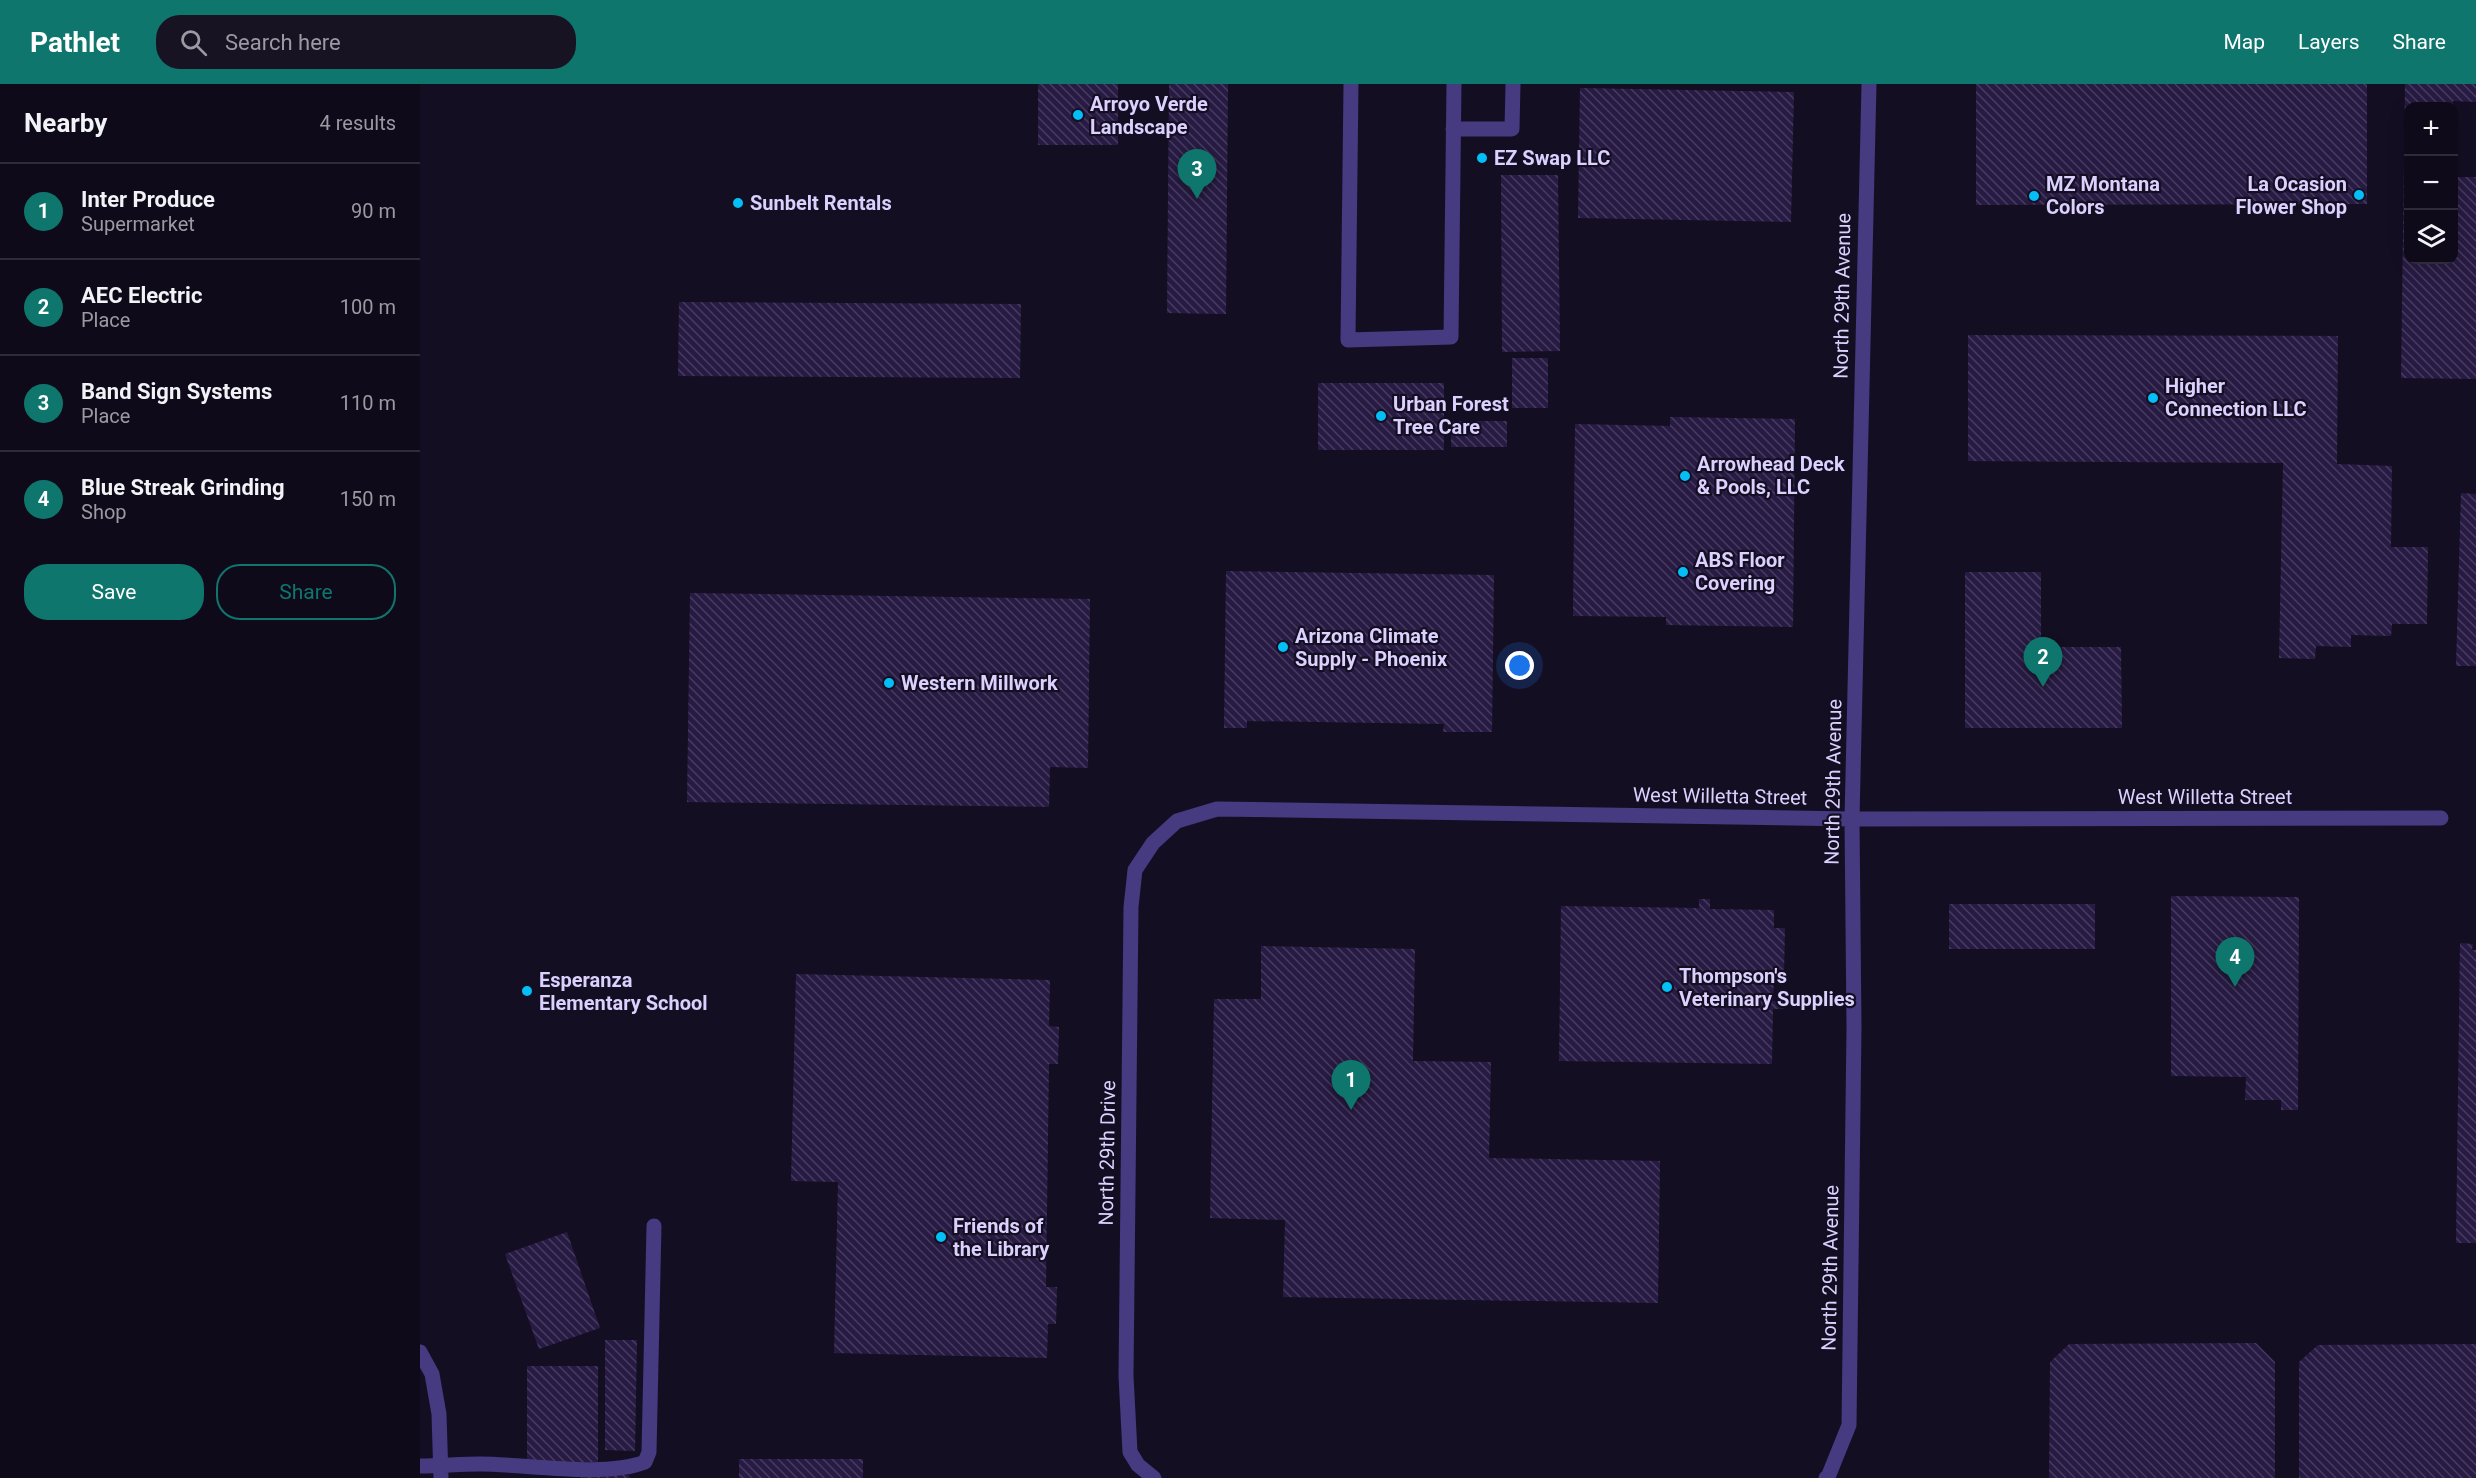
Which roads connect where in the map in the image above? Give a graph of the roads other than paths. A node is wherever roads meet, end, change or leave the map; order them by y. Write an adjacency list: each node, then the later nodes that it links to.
1 (1351, 84): 5 (street)
2 (1454, 84): 5 (street)
3 (1513, 84): 5 (street)
4 (1869, 84): 7 (street, North 29th Avenue)
5 (1453, 129)
6 (2440, 818): 7 (street, West Willetta Street)
7 (1852, 819): 8 (street, West Willetta Street); 14 (street, North 29th Avenue)
8 (1153, 843): 13 (street, North 29th Drive)
9 (654, 1226): 12 (street)
10 (420, 1352): 12 (street)
11 (420, 1466): 12 (street)
12 (441, 1472)
13 (1154, 1478)
14 (1827, 1478)

